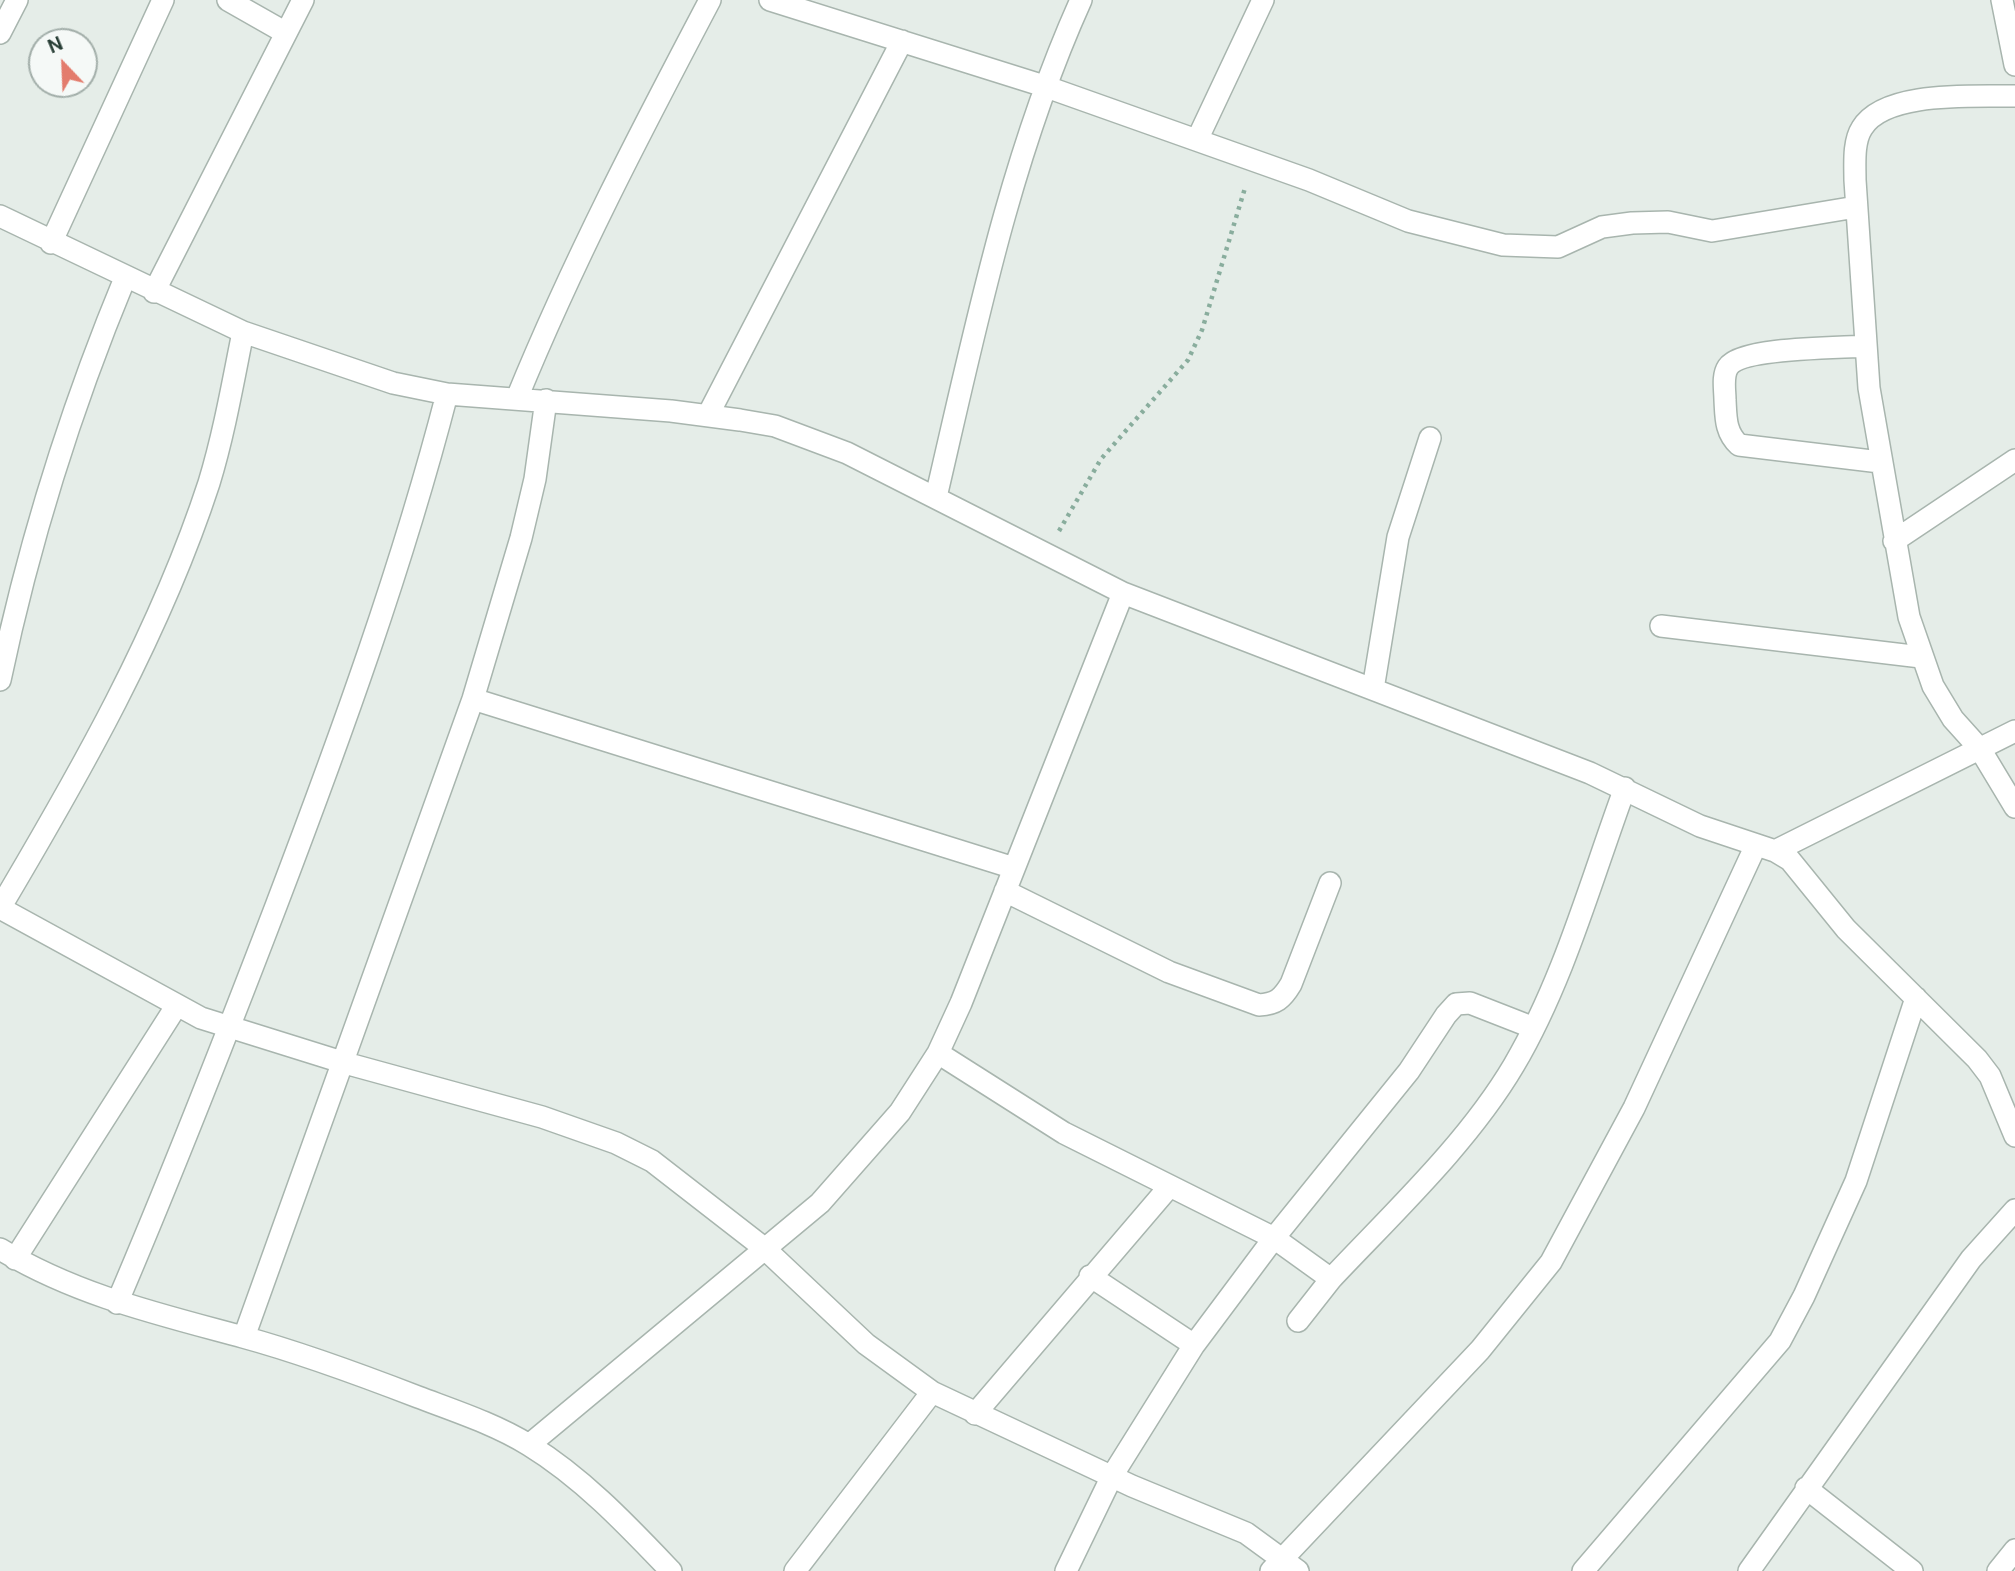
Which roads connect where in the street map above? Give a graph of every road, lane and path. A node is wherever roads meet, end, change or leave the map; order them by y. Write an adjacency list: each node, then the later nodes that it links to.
1 (17, 0): 10 (street)
2 (163, 0): 20 (street)
3 (228, 0): 11 (street)
4 (303, 0): 11 (street)
5 (710, 0): 26 (street)
6 (770, 0): 12 (street)
7 (2003, 0): 13 (street)
8 (1079, 1): 14 (street)
9 (1259, 2): 16 (street)
10 (0, 33)
11 (286, 33): 22 (street)
12 (902, 41): 14 (street); 28 (street)
13 (2015, 65)
14 (1044, 86): 16 (street); 32 (street)
15 (2015, 96): 18 (street)
16 (1197, 140): 17 (street)
17 (1254, 160): 18 (street); 34 (path)
18 (1856, 207): 24 (street)
19 (0, 216): 20 (street)
20 (51, 243): 21 (street)
21 (125, 278): 22 (street); 38 (street)
22 (154, 292): 23 (street)
23 (243, 332): 25 (street); 49 (street)
24 (1866, 345): 31 (street); 31 (street)
25 (447, 394): 26 (street); 52 (street)
26 (517, 398): 27 (street)
27 (546, 400): 28 (street); 40 (street)
28 (708, 415): 32 (street)
29 (1430, 438): 39 (street)
30 (2015, 460): 33 (street)
31 (1880, 462): 33 (street)
32 (936, 497): 34 (street)
33 (1894, 541): 37 (street)
34 (1047, 554): 35 (street)
35 (1123, 593): 39 (street); 46 (street)
36 (1661, 626): 37 (street)
37 (1921, 657): 42 (street)
38 (0, 680)
39 (1373, 689): 43 (street)
40 (473, 699): 46 (street); 55 (street)
41 (2015, 732): 42 (street)
42 (1980, 749): 44 (street); 45 (street)
43 (1625, 788): 45 (street); 53 (street)
44 (2015, 807)
45 (1765, 848): 50 (street); 75 (street)
46 (1014, 868): 48 (street)
47 (1331, 883): 48 (street)
48 (1005, 891): 54 (street)
49 (0, 908): 51 (street)
50 (1916, 998): 56 (street); 79 (street)
51 (177, 1005): 52 (street); 62 (street)
52 (229, 1028): 55 (street); 65 (street)
53 (1534, 1028): 60 (street); 64 (street)
54 (938, 1053): 58 (street); 61 (street)
55 (345, 1063): 61 (street); 67 (street)
56 (2009, 1102): 57 (street)
57 (2015, 1136)
58 (1170, 1187): 60 (street); 63 (street)
59 (2015, 1210): 73 (street)
60 (1274, 1238): 64 (street); 68 (street)
61 (764, 1248): 69 (street); 71 (street)
62 (8, 1254): 65 (street)
63 (1090, 1276): 68 (street); 70 (street)
64 (1331, 1279): 66 (street)
65 (117, 1303): 67 (street)
66 (1298, 1321)
67 (244, 1337): 71 (street)
68 (1194, 1345): 72 (street)
69 (932, 1392): 70 (street); 77 (street)
70 (975, 1414): 72 (street)
71 (530, 1445): 76 (street)
72 (1112, 1476): 75 (street); 78 (street)
73 (1806, 1488): 80 (street); 81 (street)
74 (2015, 1550): 82 (street)
75 (1284, 1566)
76 (671, 1571)
77 (795, 1571)
78 (1066, 1571)
79 (1583, 1571)
80 (1749, 1571)
81 (1912, 1571)
82 (1998, 1571)

